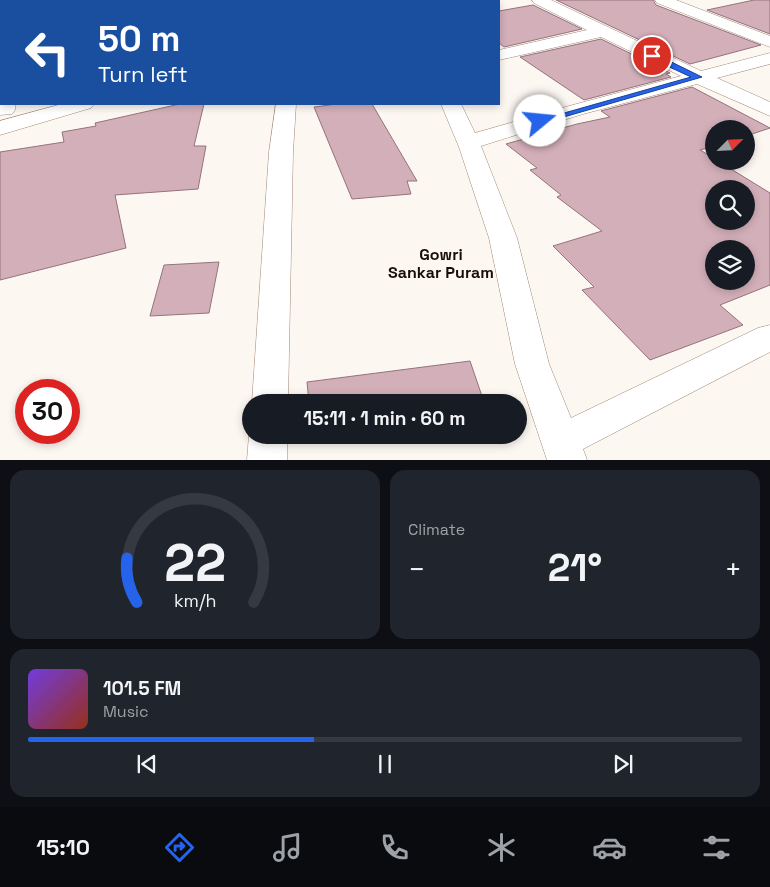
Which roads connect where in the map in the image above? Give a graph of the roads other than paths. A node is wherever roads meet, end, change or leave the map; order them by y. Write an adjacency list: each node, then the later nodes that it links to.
1 (539, 0): 3 (main road)
2 (662, 0): 4 (main road)
3 (605, 31): 5 (main road); 7 (main road)
4 (770, 42)
5 (500, 56)
6 (770, 58): 7 (main road)
7 (698, 77): 12 (main road); 14 (main road)
8 (24, 105): 13 (main road)
9 (75, 105): 13 (main road)
10 (286, 105): 16 (main road)
11 (451, 105): 14 (main road)
12 (770, 110)
13 (2, 113)
14 (467, 143): 18 (main road)
15 (770, 337): 18 (main road)
16 (270, 394)
17 (268, 444): 19 (main road)
18 (564, 451)
19 (267, 460)

